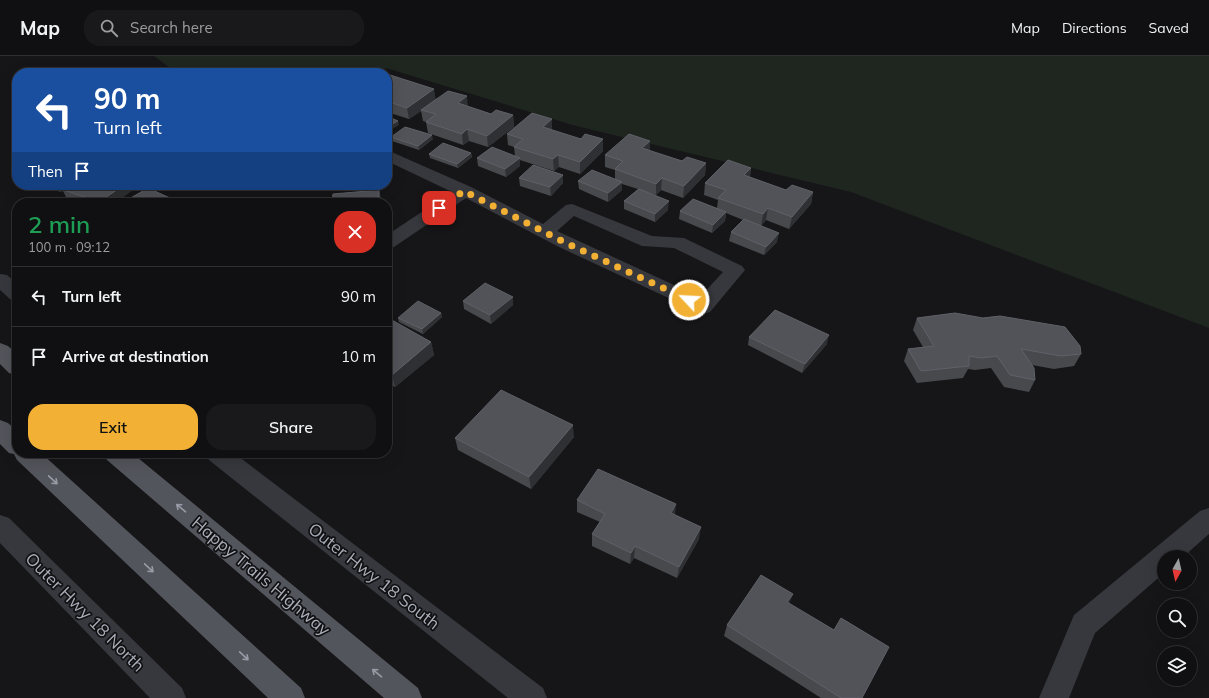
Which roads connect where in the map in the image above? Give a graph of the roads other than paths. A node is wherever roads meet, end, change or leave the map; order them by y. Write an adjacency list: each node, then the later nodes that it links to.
1 (392, 157): 2 (street)
2 (464, 191): 3 (street); 4 (street)
3 (544, 232): 3 (street)
4 (392, 240)
5 (0, 280): 6 (street)
6 (12, 290)
7 (0, 351): 8 (main road)
8 (12, 362)
9 (0, 429): 10 (main road)
10 (12, 441)
11 (30, 458): 17 (main road, one-way to 17)
12 (121, 458): 18 (main road, Happy Trails Highway, one-way to 12)
13 (223, 458): 19 (street, Outer Hwy 18 South)
14 (1209, 519): 20 (street)
15 (0, 526): 16 (street, Outer Hwy 18 North)
16 (171, 698)
17 (290, 698)
18 (407, 698)
19 (532, 698)
20 (1054, 698)

